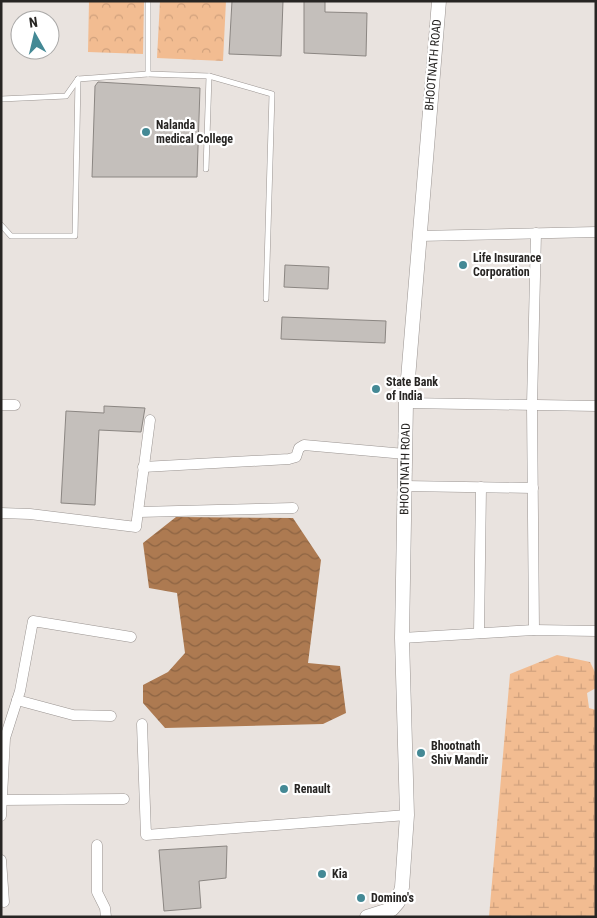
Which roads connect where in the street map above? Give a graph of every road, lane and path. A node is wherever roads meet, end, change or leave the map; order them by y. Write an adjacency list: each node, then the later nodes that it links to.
1 (148, 1): 3 (lane)
2 (439, 1): 11 (street, BHOOTNATH ROAD)
3 (148, 74): 4 (lane); 5 (lane)
4 (209, 76): 7 (lane); 12 (lane)
5 (78, 79): 6 (lane); 8 (lane)
6 (1, 99)
7 (206, 169)
8 (1, 225)
9 (596, 232): 10 (street)
10 (536, 233): 11 (street); 16 (street)
11 (419, 236): 13 (street, BHOOTNATH ROAD)
12 (266, 299)
13 (406, 403): 16 (street); 19 (street, BHOOTNATH ROAD)
14 (1, 405): 15 (street)
15 (15, 405)
16 (532, 405): 17 (street); 23 (street)
17 (596, 406)
18 (150, 420): 20 (street)
19 (405, 454): 20 (street); 21 (street, BHOOTNATH ROAD)
20 (143, 467): 25 (street)
21 (405, 486): 22 (street); 31 (street, BHOOTNATH ROAD)
22 (481, 487): 23 (street); 29 (street)
23 (533, 488): 27 (street)
24 (293, 508): 25 (street)
25 (139, 512): 26 (street)
26 (1, 513)
27 (534, 630): 28 (street); 29 (street)
28 (596, 631)
29 (479, 633): 31 (street)
30 (131, 637): 32 (street)
31 (402, 638): 37 (street, BHOOTNATH ROAD)
32 (17, 700): 33 (street); 35 (street)
33 (111, 716)
34 (142, 724): 37 (street)
35 (2, 800): 36 (street); 38 (street)
36 (124, 800)
37 (407, 815): 43 (street, BHOOTNATH ROAD)
38 (1, 816)
39 (97, 845): 42 (street)
40 (1, 860): 41 (street)
41 (4, 902)
42 (106, 917)
43 (367, 917)

